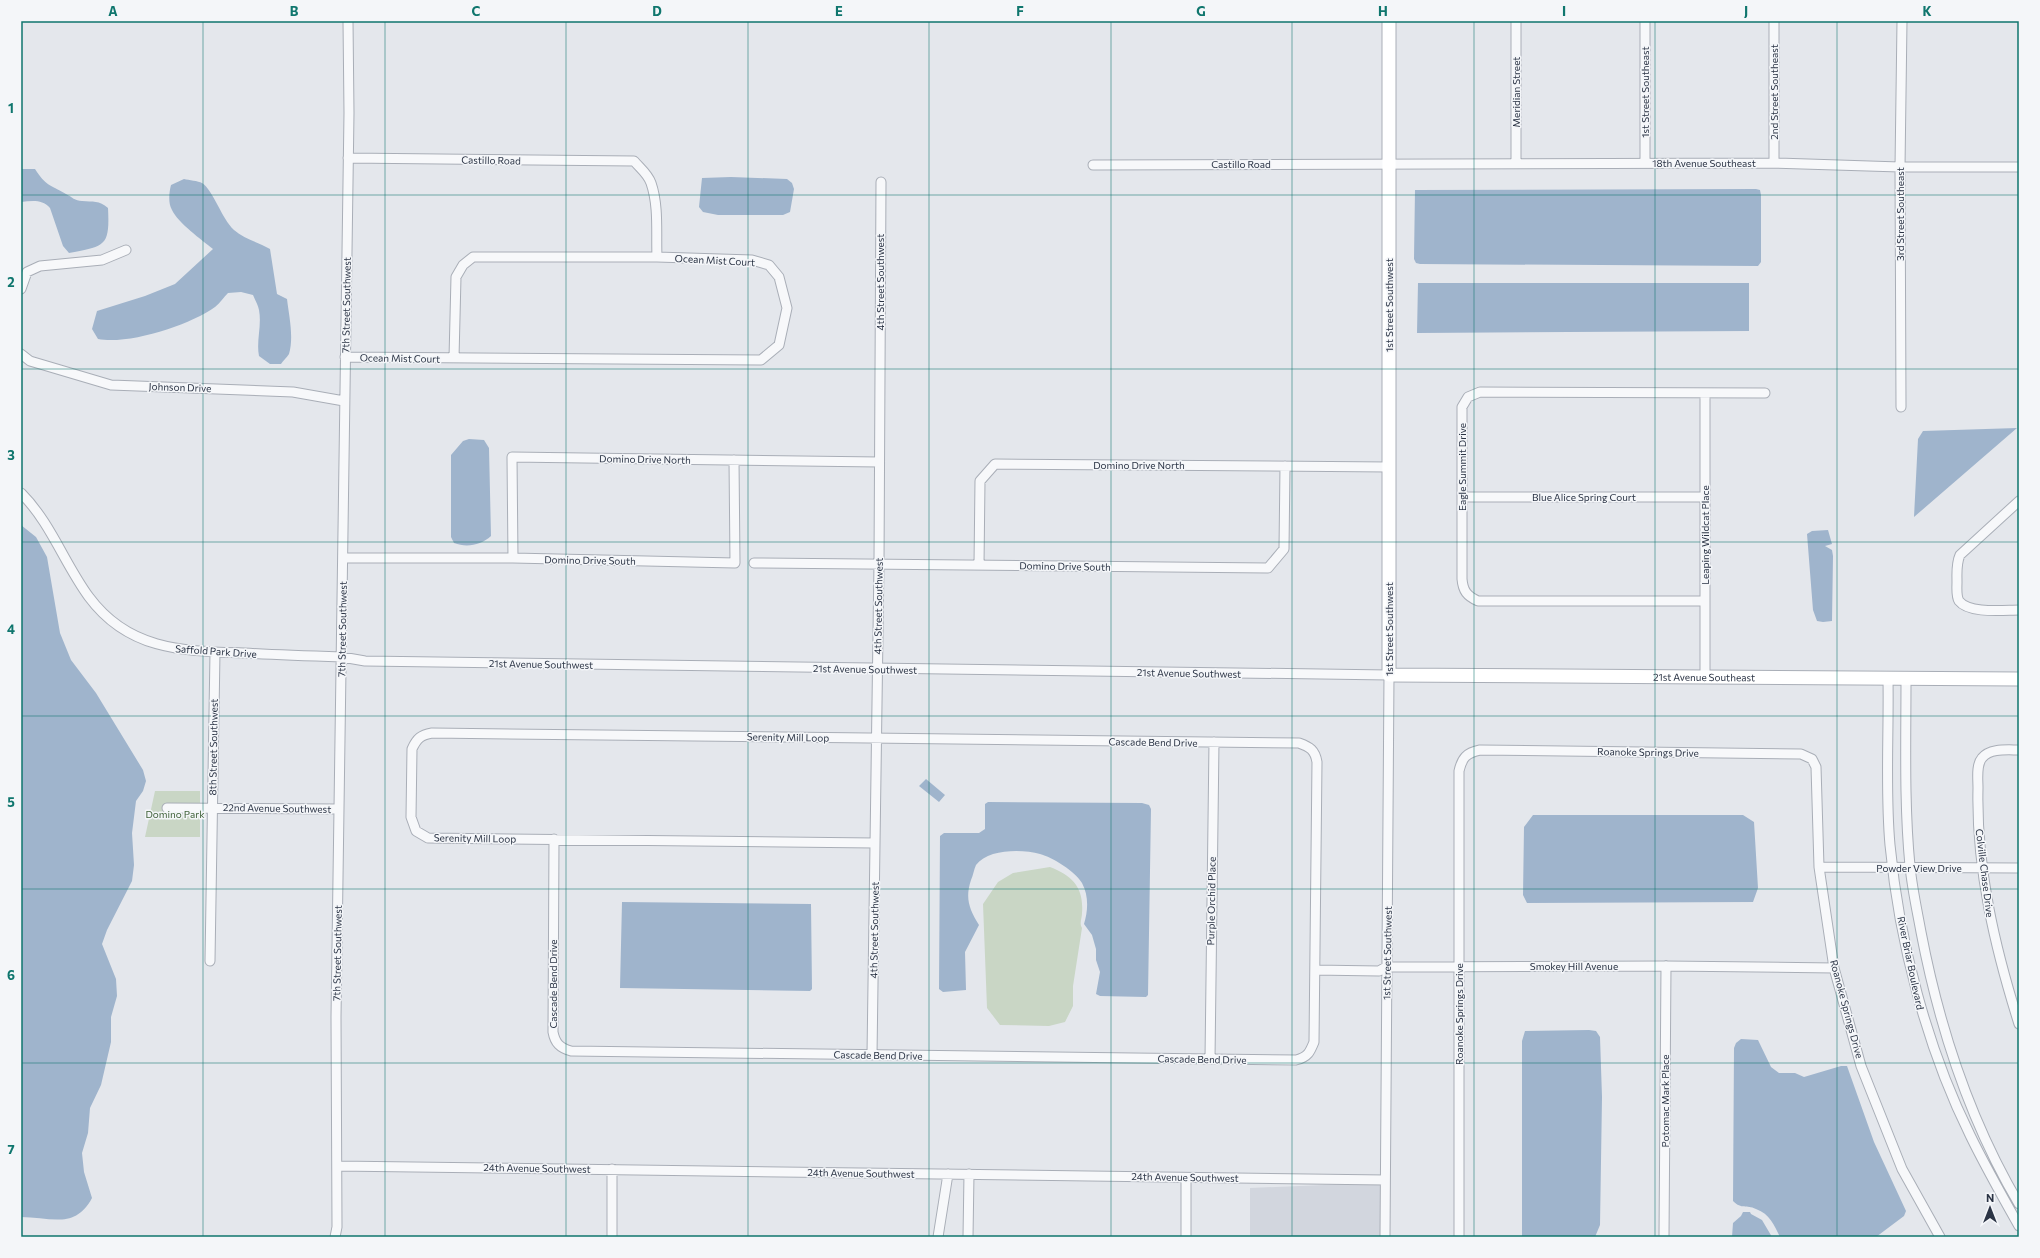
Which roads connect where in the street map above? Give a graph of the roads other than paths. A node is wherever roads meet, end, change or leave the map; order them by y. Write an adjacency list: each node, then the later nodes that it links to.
1 (348, 21): 7 (street, 7th Street Southwest)
2 (1389, 21): 10 (street, 1st Street Southwest)
3 (1516, 21): 11 (street, Meridian Street)
4 (1645, 21): 8 (street, 1st Street Southeast)
5 (1774, 21): 9 (street, 2nd Street Southeast)
6 (1902, 21): 13 (street, 3rd Street Southeast)
7 (348, 158): 17 (street, Castillo Road); 20 (street, 7th Street Southwest)
8 (1645, 163): 9 (street, 18th Avenue Southeast); 11 (street, 18th Avenue Southeast)
9 (1774, 163): 13 (street, 18th Avenue Southeast)
10 (1389, 164): 11 (street, 18th Avenue Southeast); 12 (street, Castillo Road); 29 (street, 1st Street Southwest)
11 (1516, 164)
12 (1093, 165)
13 (1900, 167): 14 (street, 18th Avenue Southeast); 25 (street, 3rd Street Southeast)
14 (2019, 167)
15 (880, 182): 27 (street, 4th Street Southwest)
16 (126, 250): 18 (street)
17 (658, 257): 21 (street, Ocean Mist Court); 21 (street, Ocean Mist Court)
18 (21, 289)
19 (21, 354): 24 (street, Johnson Drive)
20 (345, 357): 21 (street, Ocean Mist Court); 24 (street, 7th Street Southwest)
21 (454, 358)
22 (1705, 393): 23 (street, Eagle Summit Drive); 31 (street, Eagle Summit Drive); 32 (street, Leaping Wildcat Place)
23 (1765, 393)
24 (344, 401): 34 (street, 7th Street Southwest)
25 (1901, 407)
26 (734, 460): 27 (street, Domino Drive North); 35 (street, Domino Drive North); 35 (street, Domino Drive South)
27 (879, 462): 37 (street, 4th Street Southwest)
28 (1285, 466): 29 (street, Domino Drive North); 38 (street, Domino Drive South); 38 (street, Domino Drive North)
29 (1389, 467): 44 (street, 1st Street Southwest)
30 (21, 493): 41 (street, Saffold Park Drive)
31 (1462, 496): 32 (street, Blue Alice Spring Court); 39 (street, Eagle Summit Drive)
32 (1705, 496): 39 (street, Leaping Wildcat Place)
33 (2019, 501): 40 (street)
34 (343, 558): 35 (street, Domino Drive South); 42 (street, 7th Street Southwest)
35 (513, 558)
36 (754, 563): 37 (street, Domino Drive South)
37 (879, 563): 38 (street, Domino Drive South); 43 (street, 4th Street Southwest)
38 (980, 565)
39 (1705, 601): 45 (street, Leaping Wildcat Place)
40 (2019, 610)
41 (215, 652): 42 (street, Saffold Park Drive); 53 (street, 8th Street Southwest)
42 (342, 657): 43 (street, 21st Avenue Southwest); 54 (street, 7th Street Southwest)
43 (876, 670): 44 (street, 21st Avenue Southwest); 49 (street, 4th Street Southwest)
44 (1389, 675): 45 (street, 21st Avenue Southeast); 64 (street, 1st Street Southwest)
45 (1705, 677): 46 (street, 21st Avenue Southeast)
46 (1888, 679): 47 (street, 21st Avenue Southeast); 58 (street, River Briar Boulevard)
47 (1906, 679): 48 (street, 21st Avenue Southeast); 59 (street, River Briar Boulevard)
48 (2019, 679)
49 (876, 739): 50 (street, Cascade Bend Drive); 55 (street, Serenity Mill Loop); 56 (street, 4th Street Southwest)
50 (1214, 742): 67 (street, Cascade Bend Drive); 70 (street, Purple Orchid Place)
51 (2019, 750): 60 (street, Colville Chase Drive)
52 (167, 808): 53 (street, 22nd Avenue Southwest)
53 (213, 808): 54 (street, 22nd Avenue Southwest); 62 (street, 8th Street Southwest)
54 (339, 809): 71 (street, 7th Street Southwest)
55 (554, 839): 56 (street, Serenity Mill Loop); 69 (street, Cascade Bend Drive)
56 (874, 843): 69 (street, 4th Street Southwest)
57 (1819, 867): 58 (street, Powder View Drive); 65 (street, Roanoke Springs Drive); 66 (street, Roanoke Springs Drive)
58 (1893, 868): 59 (street, Powder View Drive); 78 (street, River Briar Boulevard)
59 (1910, 868): 60 (street, Powder View Drive); 77 (street, River Briar Boulevard)
60 (1983, 868): 61 (street, Powder View Drive); 68 (street, Colville Chase Drive)
61 (2019, 868)
62 (210, 961)
63 (1666, 966): 65 (street, Smokey Hill Avenue); 66 (street, Smokey Hill Avenue); 86 (street, Potomac Mark Place)
64 (1386, 967): 65 (street, Smokey Hill Avenue); 67 (street, Smokey Hill Avenue); 76 (street, 1st Street Southwest)
65 (1460, 967): 85 (street, Roanoke Springs Drive)
66 (1834, 968): 87 (street, Roanoke Springs Drive)
67 (1315, 970): 70 (street, Cascade Bend Drive)
68 (2019, 1024)
69 (872, 1055): 70 (street, Cascade Bend Drive)
70 (1210, 1059)
71 (337, 1166): 72 (street, 24th Avenue Southwest); 79 (street, 7th Street Southwest)
72 (612, 1170): 73 (street, 24th Avenue Southwest); 80 (street)
73 (948, 1174): 74 (street, 24th Avenue Southwest); 81 (street)
74 (969, 1174): 75 (street, 24th Avenue Southwest); 82 (street)
75 (1186, 1178): 76 (street, 24th Avenue Southwest); 83 (street)
76 (1385, 1180): 84 (street, 1st Street Southwest)
77 (2019, 1204)
78 (2019, 1226)
79 (335, 1237)
80 (612, 1237)
81 (938, 1237)
82 (968, 1237)
83 (1186, 1237)
84 (1385, 1237)
85 (1459, 1237)
86 (1664, 1237)
87 (1940, 1237)

